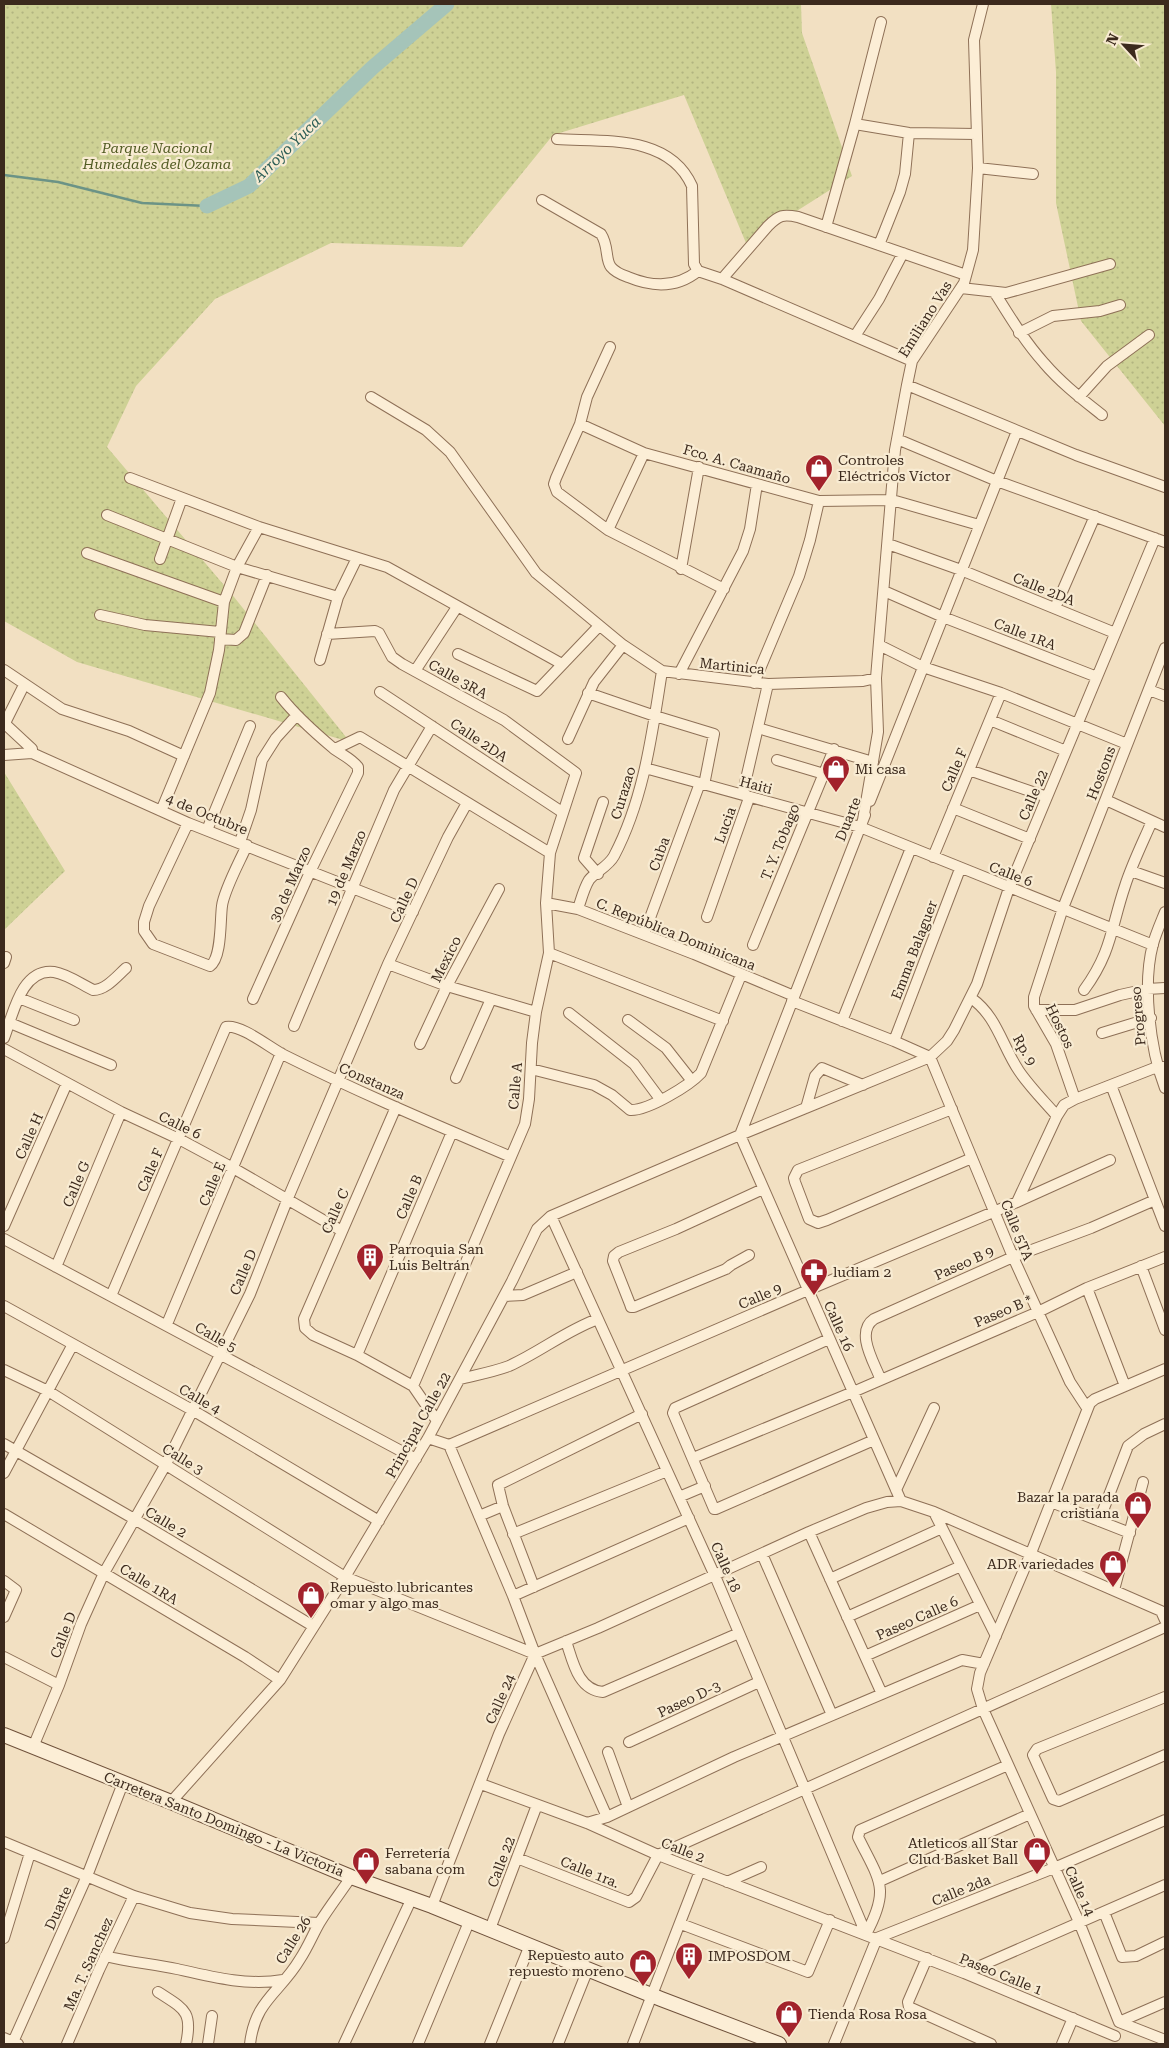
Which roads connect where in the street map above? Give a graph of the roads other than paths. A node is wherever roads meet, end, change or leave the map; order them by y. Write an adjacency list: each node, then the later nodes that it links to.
1 (983, 4): 5 (street, Emiliano Vas)
2 (881, 22): 3 (street)
3 (856, 124): 4 (street); 10 (street)
4 (909, 133): 5 (street); 11 (street)
5 (976, 134): 7 (street, Emiliano Vas)
6 (557, 138): 14 (street)
7 (978, 168): 8 (street); 15 (street, Emiliano Vas)
8 (1033, 174)
9 (542, 200): 14 (street)
10 (826, 227): 11 (street); 16 (street)
11 (880, 245): 12 (street)
12 (903, 253): 15 (street); 22 (street)
13 (1110, 264): 18 (street)
14 (698, 271): 16 (street)
15 (966, 275): 17 (street, Emiliano Vas)
16 (722, 279): 22 (street)
17 (961, 288): 18 (street); 24 (street, Emiliano Vas)
18 (995, 293): 20 (street)
19 (1120, 305): 20 (street)
20 (1019, 333): 27 (street)
21 (1149, 335): 27 (street)
22 (855, 336): 24 (street)
23 (610, 347): 29 (street)
24 (912, 361): 25 (street, Emiliano Vas)
25 (907, 385): 30 (street); 31 (street, Emiliano Vas)
26 (371, 397): 65 (street, Martinica)
27 (1080, 397): 28 (street)
28 (1102, 415)
29 (580, 424): 32 (street, Fco. A. Caamaño); 45 (street)
30 (1017, 431): 35 (street, Duarte); 37 (street)
31 (897, 439): 35 (street); 39 (street, Emiliano Vas)
32 (644, 453): 33 (street, Fco. A. Caamaño); 45 (street)
33 (700, 467): 36 (street, Fco. A. Caamaño); 54 (street)
34 (130, 478): 38 (street)
35 (996, 481): 42 (street); 43 (street, Duarte)
36 (757, 484): 40 (street, Fco. A. Caamaño); 57 (street)
37 (1165, 487)
38 (182, 498): 44 (street); 47 (street)
39 (892, 500): 40 (street, Fco. A. Caamaño); 43 (street, Fco. A. Caamaño); 49 (street, Emiliano Vas)
40 (819, 501): 82 (street)
41 (107, 515): 47 (street)
42 (1095, 516): 46 (street); 62 (street)
43 (979, 524): 55 (street, Duarte)
44 (259, 527): 51 (street); 53 (street)
45 (608, 530): 54 (street)
46 (1154, 538): 48 (street); 66 (street, Calle 22)
47 (167, 539): 52 (street); 53 (street)
48 (1165, 542)
49 (888, 544): 55 (street, Calle 2DA); 58 (street, Emiliano Vas)
50 (87, 553): 60 (street)
51 (357, 558): 59 (street); 61 (street)
52 (160, 559)
53 (237, 567): 56 (street); 60 (street)
54 (681, 569): 57 (street)
55 (962, 570): 62 (street, Calle 2DA); 64 (street, Duarte)
56 (267, 575): 59 (street); 68 (street)
57 (724, 589): 79 (street)
58 (884, 591): 64 (street, Calle 1RA); 70 (street, Emiliano Vas)
59 (338, 597): 67 (street)
60 (224, 602): 68 (street)
61 (457, 607): 74 (street); 77 (street)
62 (1055, 608): 66 (street, Calle 2DA)
63 (100, 615): 68 (street)
64 (943, 617): 75 (street, Duarte); 80 (street, Calle 1RA)
65 (599, 626): 69 (street, Martinica); 74 (street)
66 (1115, 633): 80 (street, Calle 22)
67 (327, 634): 73 (street); 77 (street, Calle 3RA)
68 (220, 635): 106 (street)
69 (623, 645): 78 (street, Martinica); 88 (street)
70 (879, 645): 75 (street); 81 (street, Emiliano Vas)
71 (1165, 652): 85 (street, Hostons)
72 (458, 654): 74 (street)
73 (320, 660)
74 (562, 664)
75 (923, 667): 87 (street); 126 (street, Duarte)
76 (4, 670): 84 (street)
77 (415, 671): 112 (street, Calle 3RA)
78 (662, 671): 79 (street, Martinica); 92 (street, Curazao)
79 (679, 674): 82 (street, Martinica)
80 (1097, 677): 95 (street, Calle 22)
81 (876, 678): 83 (street, Martinica); 108 (street, Emiliano Vas)
82 (754, 683): 83 (street, Martinica)
83 (768, 684): 98 (street, Lucia)
84 (24, 685): 94 (street); 106 (street)
85 (1149, 690): 89 (street); 100 (street, Hostons)
86 (380, 692): 97 (street, Calle 2DA)
87 (1001, 692): 93 (street, Calle F); 95 (street)
88 (588, 693): 92 (street); 99 (street)
89 (1165, 696)
90 (281, 697): 91 (street)
91 (296, 716): 101 (street); 130 (street)
92 (655, 716): 110 (street, Curazao); 114 (street, Cuba)
93 (990, 720): 103 (street); 111 (street, Calle F)
94 (4, 724): 104 (street, 4 de Octubre)
95 (1077, 724): 100 (street); 103 (street, Calle 22)
96 (250, 726): 128 (street)
97 (432, 726): 109 (street, 19 de Marzo); 122 (street, Calle 2DA)
98 (758, 728): 102 (street); 116 (street, Lucia)
99 (568, 738)
100 (1127, 744): 117 (street, Hostons)
101 (335, 749): 109 (street); 136 (street, 30 de Marzo)
102 (834, 749): 108 (street); 113 (street, T. Y. Tobago)
103 (1066, 751): 115 (street, Calle 22)
104 (32, 753): 105 (street); 121 (street, 4 de Octubre)
105 (4, 755)
106 (184, 756): 121 (street)
107 (777, 760): 113 (street)
108 (872, 762): 126 (street, Emiliano Vas)
109 (409, 766): 119 (street); 139 (street, 19 de Marzo)
110 (645, 768): 114 (street, Haiti); 137 (street, Curazao)
111 (969, 770): 115 (street); 120 (street, Calle F)
112 (575, 772): 122 (street, Calle A)
113 (824, 774): 123 (street, T. Y. Tobago)
114 (702, 784): 116 (street, Haiti); 150 (street, Cuba)
115 (1047, 797): 129 (street, Calle 22)
116 (750, 798): 123 (street, Haiti); 147 (street, Lucia)
117 (1106, 800): 124 (street); 143 (street, Hostons)
118 (603, 802): 137 (street)
119 (467, 803): 132 (street); 145 (street, Calle D)
120 (953, 808): 129 (street); 133 (street, Calle F)
121 (161, 811): 125 (street, 4 de Octubre)
122 (562, 812): 132 (street, Calle A)
123 (807, 813): 126 (street, Haiti); 151 (street, T. Y. Tobago)
124 (1152, 821): 127 (street); 135 (street)
125 (188, 823): 128 (street, 4 de Octubre); 130 (street)
126 (862, 824): 131 (street, Calle 6); 165 (street, Duarte)
127 (1165, 827)
128 (207, 830): 130 (street, 4 de Octubre)
129 (1030, 839): 140 (street, Calle 22)
130 (244, 844): 136 (street, 4 de Octubre)
131 (911, 848): 133 (street, Calle 6); 173 (street)
132 (550, 853): 142 (street, Calle A)
133 (933, 857): 134 (street, Calle 6)
134 (960, 869): 140 (street, Calle 6); 179 (street, Emma Balaguer)
135 (1131, 870): 138 (street); 148 (street)
136 (310, 872): 139 (street, 4 de Octubre); 163 (street, 30 de Marzo)
137 (598, 874): 144 (street, Curazao)
138 (1165, 882)
139 (353, 888): 145 (street, 4 de Octubre); 175 (street, 19 de Marzo)
140 (1009, 888): 143 (street, Calle 6); 162 (street, Calle 22)
141 (498, 889): 157 (street, Mexico)
142 (546, 903): 144 (street, C. República Dominicana); 153 (street, Calle A)
143 (1063, 908): 148 (street, Calle 6); 166 (street, Hostos)
144 (578, 909): 150 (street, C. República Dominicana)
145 (413, 912): 154 (street, Calle D)
146 (1165, 912): 149 (street, Progreso)
147 (707, 917)
148 (1114, 928): 152 (street, Calle 6); 160 (street)
149 (1162, 932): 152 (street, Progreso)
150 (644, 934): 156 (street, C. República Dominicana)
151 (753, 945)
152 (1153, 945): 159 (street, Progreso)
153 (549, 953): 167 (street, Calle A); 172 (street)
154 (388, 964): 157 (street); 188 (street, Calle D)
155 (126, 968): 161 (street)
156 (741, 974): 165 (street, C. República Dominicana); 172 (street)
157 (447, 986): 164 (street); 180 (street, Mexico)
158 (1165, 988): 159 (street)
159 (1147, 989): 166 (street); 169 (street, Progreso)
160 (1084, 990)
161 (19, 998): 170 (street); 174 (street)
162 (971, 998): 183 (street, Calle 22); 200 (street, Rp. 9)
163 (254, 999)
164 (491, 999): 167 (street); 187 (street)
165 (793, 999): 173 (street, C. República Dominicana); 202 (street, Duarte)
166 (1036, 1010): 194 (street, Hostos)
167 (536, 1012): 186 (street, Calle A)
168 (569, 1013): 195 (street)
169 (1151, 1018): 177 (street); 185 (street, Progreso)
170 (74, 1020)
171 (628, 1020): 189 (street)
172 (723, 1021): 189 (street)
173 (842, 1021): 179 (street, C. República Dominicana)
174 (10, 1023): 178 (street); 184 (street)
175 (294, 1026)
176 (226, 1027): 182 (street, Constanza); 203 (street, Calle F)
177 (1102, 1033)
178 (4, 1038)
179 (894, 1041): 183 (street, C. República Dominicana)
180 (420, 1044)
181 (4, 1049): 190 (street, Calle 6)
182 (281, 1053): 188 (street, Constanza); 207 (street, Calle E)
183 (930, 1057): 191 (street, Principal Calle 22); 198 (street, Calle 5TA)
184 (111, 1065)
185 (1161, 1067): 192 (street); 193 (street, Progreso)
186 (531, 1069): 195 (street); 204 (street, Calle A)
187 (456, 1078)
188 (338, 1082): 196 (street, Constanza); 209 (street, Calle D)
189 (692, 1082): 195 (street)
190 (67, 1083): 199 (street, Calle 6); 214 (street, Calle H)
191 (863, 1085): 197 (street, Principal Calle 22); 197 (street)
192 (1111, 1085): 194 (street); 210 (street)
193 (1165, 1088)
194 (1075, 1099): 200 (street)
195 (660, 1100)
196 (396, 1107): 201 (street, Constanza); 216 (street, Calle C)
197 (806, 1108): 202 (street, Principal Calle 22)
198 (952, 1109): 205 (street, Calle 5TA); 205 (street)
199 (121, 1112): 203 (street, Calle 6); 222 (street, Calle G)
200 (1056, 1116): 211 (street)
201 (452, 1132): 204 (street, Constanza); 236 (street, Calle B)
202 (740, 1135): 208 (street, Calle 16); 213 (street, Principal Calle 22)
203 (179, 1139): 207 (street, Calle 6); 226 (street, Calle F)
204 (511, 1157): 242 (street, Calle A)
205 (972, 1158): 212 (street, Calle 5TA)
206 (1110, 1160): 211 (street, Calle 9)
207 (233, 1168): 209 (street, Calle 6); 231 (street, Calle E)
208 (764, 1189): 218 (street); 225 (street, Calle 16)
209 (288, 1198): 216 (street, Calle 6); 235 (street, Calle D)
210 (1155, 1200): 215 (street); 219 (street, Paseo B 9)
211 (1017, 1202): 212 (street, Calle 9)
212 (995, 1210): 219 (street, Calle 5TA); 225 (street, Calle 9)
213 (551, 1216): 223 (street, Calle 18); 227 (street, Principal Calle 22)
214 (4, 1226)
215 (1165, 1226)
216 (342, 1231): 236 (street, Calle C)
217 (4, 1239): 222 (street, Calle 5)
218 (749, 1255)
219 (1012, 1256): 229 (street, Calle 5TA); 240 (street, Paseo B 9)
220 (1165, 1257): 221 (street, Paseo B *)
221 (1141, 1266): 224 (street, Paseo B *); 232 (street)
222 (56, 1267): 226 (street, Calle 5)
223 (576, 1272): 227 (street); 230 (street, Calle 18)
224 (1087, 1288): 229 (street, Paseo B *); 243 (street)
225 (808, 1290): 233 (street, Calle 16); 239 (street, Calle 9)
226 (111, 1296): 231 (street, Calle 5)
227 (504, 1296): 241 (street, Principal Calle 22)
228 (4, 1306): 234 (street, Calle 4)
229 (1038, 1312): 240 (street, Paseo B *); 247 (street, Calle 5TA)
230 (598, 1319): 239 (street, Calle 18); 241 (street)
231 (167, 1324): 235 (street, Calle 5)
232 (1165, 1330)
233 (829, 1339): 245 (street, Calle 16); 257 (street)
234 (73, 1344): 244 (street); 248 (street, Calle 4)
235 (220, 1356): 248 (street, Calle D); 258 (street, Calle 5)
236 (358, 1356): 242 (street)
237 (1165, 1369): 243 (street)
238 (4, 1370): 244 (street, Calle 3)
239 (622, 1370): 249 (street, Calle 18); 255 (street, Calle 9)
240 (880, 1378): 245 (street, Paseo B *)
241 (460, 1379): 250 (street, Principal Calle 22)
242 (413, 1386): 250 (street)
243 (1125, 1386): 247 (street)
244 (48, 1391): 256 (street); 259 (street, Calle 3)
245 (852, 1392): 253 (street, Calle 16); 257 (street, Paseo B *)
246 (934, 1408): 264 (street)
247 (1087, 1408): 267 (street)
248 (194, 1411): 259 (street, Calle D); 275 (street, Calle 4)
249 (642, 1414): 260 (street, Calle 18); 268 (street)
250 (437, 1421): 252 (street, Principal Calle 22)
251 (1165, 1428): 274 (street)
252 (428, 1438): 255 (street); 258 (street, Principal Calle 22)
253 (874, 1440): 263 (street); 264 (street, Calle 16)
254 (4, 1444): 256 (street, Calle 2)
255 (449, 1445): 271 (street)
256 (15, 1450): 261 (street); 273 (street, Calle 2)
257 (692, 1458): 263 (street)
258 (416, 1459): 275 (street, Principal Calle 22)
259 (166, 1464): 273 (street, Calle D); 285 (street, Calle 3)
260 (667, 1471): 265 (street, Calle 18); 279 (street)
261 (4, 1473)
262 (1143, 1482): 278 (street)
263 (704, 1486): 265 (street)
264 (896, 1490): 266 (street, Calle 16)
265 (679, 1497): 272 (street, Calle 18)
266 (901, 1501): 269 (street); 277 (street)
267 (1050, 1502): 274 (street); 280 (street)
268 (503, 1506): 271 (street); 279 (street)
269 (934, 1512): 276 (street); 280 (street)
270 (4, 1514): 283 (street, Calle 1RA)
271 (479, 1516): 290 (street)
272 (689, 1518): 284 (street, Calle 18); 288 (street)
273 (136, 1520): 283 (street, Calle D); 295 (street, Calle 2)
274 (1099, 1520): 278 (street)
275 (379, 1521): 285 (street, Principal Calle 22)
276 (942, 1528): 282 (street); 286 (street)
277 (810, 1532): 281 (street); 286 (street)
278 (1130, 1532): 289 (street)
279 (513, 1534): 288 (street)
280 (1031, 1553): 289 (street); 297 (street)
281 (762, 1554): 284 (street); 309 (street)
282 (961, 1566): 291 (street); 293 (street)
283 (104, 1574): 303 (street, Calle 1RA); 305 (street, Calle D)
284 (715, 1576): 296 (street, Calle 18); 298 (street)
285 (344, 1577): 295 (street, Principal Calle 22); 299 (street, Calle 3)
286 (830, 1579): 293 (street)
287 (4, 1581): 292 (street)
288 (534, 1587): 290 (street)
289 (1114, 1590): 294 (street)
290 (513, 1596): 299 (street)
291 (980, 1605): 297 (street); 300 (street, Paseo Calle 6)
292 (4, 1617)
293 (847, 1617): 300 (street)
294 (1164, 1618): 308 (street)
295 (313, 1626): 303 (street, Principal Calle 22)
296 (739, 1633): 298 (street); 304 (street, Calle 18)
297 (996, 1636): 302 (street)
298 (566, 1641): 299 (street)
299 (535, 1654): 318 (street, Calle 24); 324 (street)
300 (865, 1656): 306 (street)
301 (4, 1657): 305 (street)
302 (984, 1664): 306 (street); 308 (street, Calle 14)
303 (280, 1680): 320 (street, Principal Calle 22)
304 (760, 1682): 311 (street, Calle 18); 312 (street, Paseo D-3)
305 (59, 1685): 313 (street, Calle D)
306 (882, 1694): 309 (street)
307 (1165, 1697): 315 (street)
308 (983, 1709): 316 (street, Calle 14); 319 (street)
309 (832, 1715): 311 (street)
310 (4, 1735): 313 (main road, Carretera Santo Domingo - La Victoria)
311 (782, 1736): 319 (street, Calle 18); 322 (street)
312 (629, 1742)
313 (33, 1746): 317 (main road, Carretera Santo Domingo - La Victoria)
314 (608, 1752): 322 (street)
315 (1165, 1755)
316 (1008, 1765): 323 (street, Calle 14); 336 (street)
317 (123, 1783): 320 (main road, Carretera Santo Domingo - La Victoria); 334 (street, Duarte)
318 (481, 1784): 321 (street, Calle 2); 341 (street, Calle 24)
319 (805, 1789): 329 (street); 349 (street, Calle 18)
320 (171, 1802): 335 (main road, Carretera Santo Domingo - La Victoria)
321 (537, 1805): 326 (street, Calle 2); 330 (street, Calle 22)
322 (628, 1807): 324 (street)
323 (1030, 1814): 332 (street, Calle 14); 336 (street)
324 (607, 1817): 326 (street)
325 (1165, 1820): 332 (street, Calle 2da)
326 (587, 1824): 329 (street, Calle 2)
327 (4, 1842): 328 (street)
328 (30, 1854): 334 (street); 350 (street)
329 (658, 1855): 330 (street, Calle 1ra.); 333 (street, Calle 2)
330 (517, 1858): 348 (street, Calle 22)
331 (761, 1867): 337 (street)
332 (1054, 1868): 345 (street, Calle 14); 351 (street, Calle 2da)
333 (700, 1871): 337 (street, Calle 2); 347 (street)
334 (87, 1876): 339 (street); 367 (street, Duarte)
335 (351, 1876): 340 (main road, Carretera Santo Domingo - La Victoria); 346 (street, Calle 26)
336 (880, 1881): 349 (street)
337 (727, 1882): 343 (street, Calle 2)
338 (1165, 1885): 342 (street)
339 (134, 1896): 346 (street); 354 (street, Ma. T. Sanchez)
340 (411, 1900): 341 (main road, Carretera Santo Domingo - La Victoria); 373 (street)
341 (432, 1906): 344 (main road, Carretera Santo Domingo - La Victoria)
342 (1104, 1912): 345 (street); 352 (street)
343 (830, 1920): 347 (street); 349 (street, Calle 2)
344 (469, 1922): 348 (main road, Carretera Santo Domingo - La Victoria); 374 (street)
345 (1079, 1922): 357 (street); 364 (street, Calle 14)
346 (319, 1923): 358 (street, Calle 26)
347 (681, 1924): 360 (street)
348 (490, 1929): 353 (main road, Carretera Santo Domingo - La Victoria)
349 (866, 1934): 351 (street, Calle 2)
350 (4, 1938)
351 (877, 1938): 355 (street, Paseo Calle 1); 378 (street)
352 (1165, 1942)
353 (530, 1945): 356 (main road, Carretera Santo Domingo - La Victoria); 375 (street)
354 (105, 1956): 358 (street); 369 (street, Ma. T. Sanchez)
355 (927, 1958): 357 (street, Paseo Calle 1); 379 (street)
356 (588, 1969): 360 (main road, Carretera Santo Domingo - La Victoria); 376 (street)
357 (964, 1973): 363 (street, Paseo Calle 1)
358 (283, 1980): 372 (street, Calle 26)
359 (158, 1992): 370 (street)
360 (652, 1995): 368 (main road, Carretera Santo Domingo - La Victoria); 377 (street)
361 (1165, 2002): 364 (street)
362 (212, 2016): 371 (street)
363 (1073, 2018): 365 (street, Paseo Calle 1); 380 (street)
364 (1119, 2022): 365 (street); 366 (street)
365 (1113, 2040)
366 (1165, 2040)
367 (12, 2042)
368 (773, 2043)
369 (66, 2044)
370 (186, 2044)
371 (208, 2044)
372 (250, 2044)
373 (344, 2044)
374 (418, 2044)
375 (490, 2044)
376 (558, 2044)
377 (633, 2044)
378 (834, 2044)
379 (991, 2044)
380 (1062, 2044)

